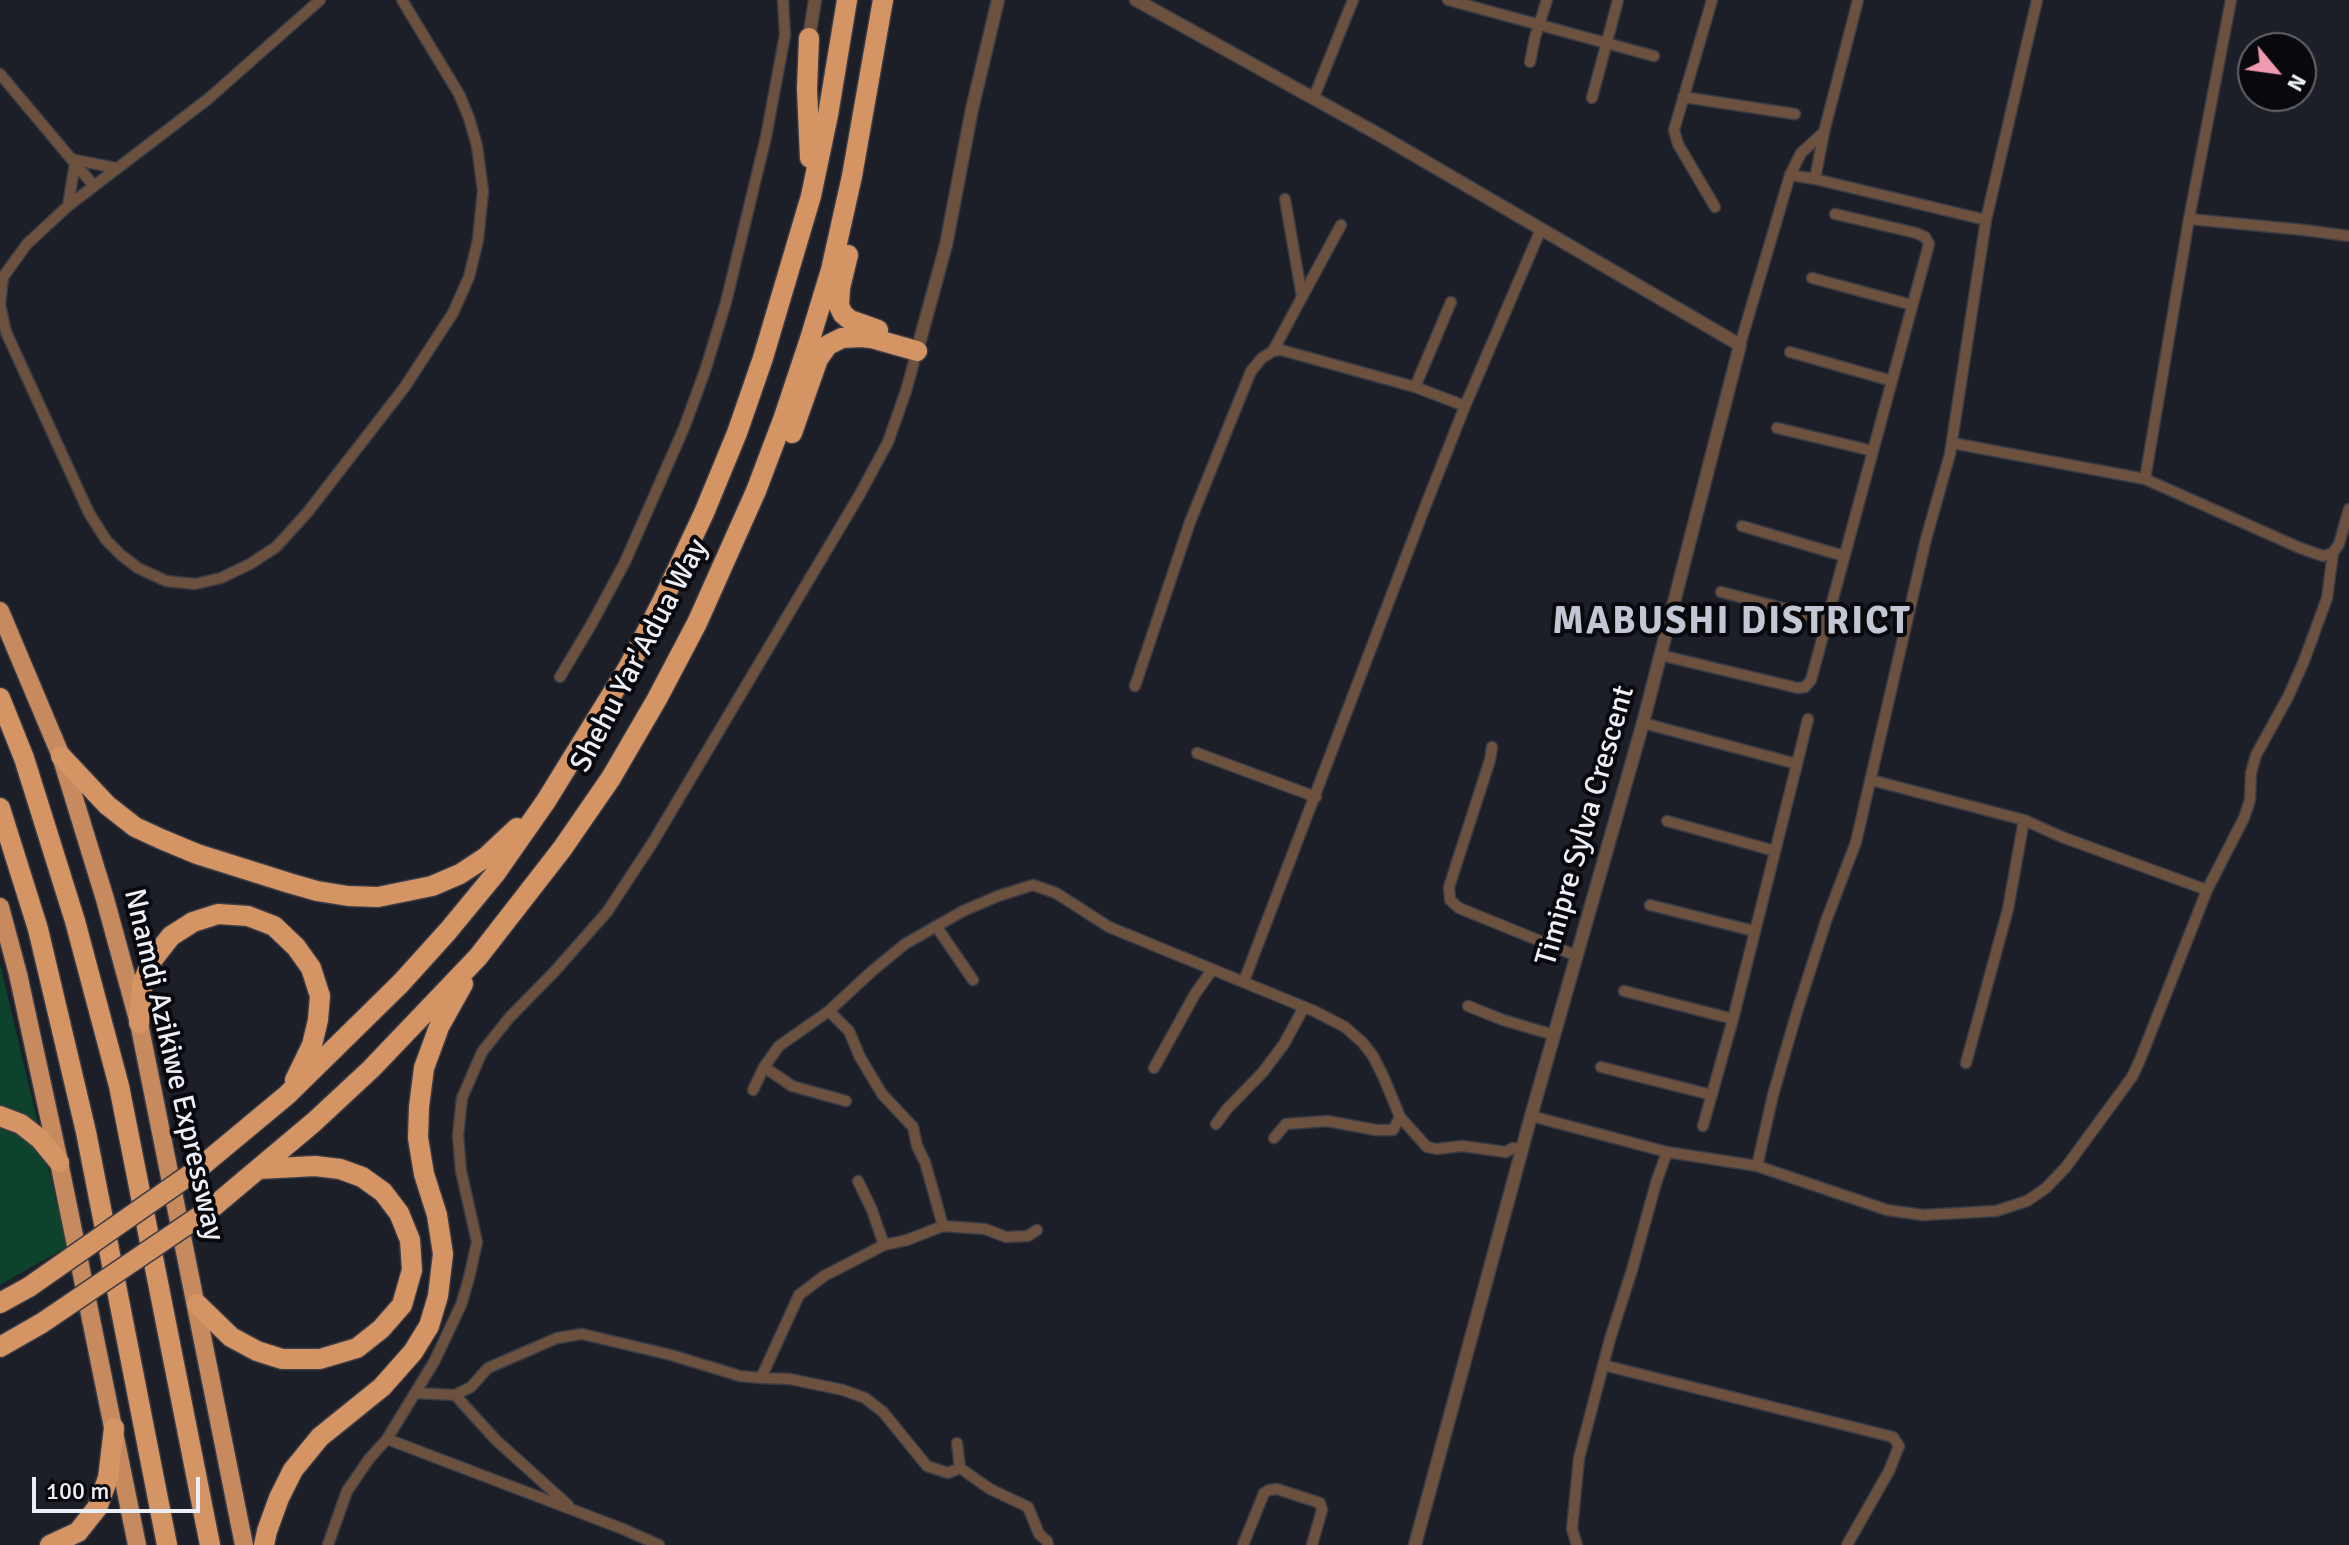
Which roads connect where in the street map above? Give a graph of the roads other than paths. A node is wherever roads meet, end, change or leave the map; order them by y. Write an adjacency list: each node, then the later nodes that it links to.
1 (320, 0): 30 (street)
2 (402, 0): 37 (street)
3 (783, 0): 69 (street)
4 (815, 0): 19 (street)
5 (847, 0): 35 (highway, Shehu Yar'Adua Way)
6 (883, 0): 32 (highway, Shehu Yar'Adua Way)
7 (998, 0): 50 (street)
8 (1136, 0): 24 (street)
9 (1353, 0): 24 (street)
10 (1448, 0): 18 (street)
11 (1540, 0): 18 (street)
12 (1547, 0): 18 (street)
13 (1618, 0): 20 (street)
14 (1712, 0): 25 (street)
15 (1858, 0): 28 (street, Timipre Sylva Crescent)
16 (2037, 0): 41 (street)
17 (2231, 0): 40 (street)
18 (1537, 24): 20 (street); 22 (street)
19 (809, 38): 35 (highway)
20 (1606, 43): 21 (street); 26 (street)
21 (1654, 56)
22 (1530, 62)
23 (0, 74): 29 (street)
24 (1314, 97): 43 (street)
25 (1683, 97): 27 (street); 38 (street)
26 (1592, 98)
27 (1795, 114)
28 (1824, 132): 31 (street, Timipre Sylva Crescent); 33 (street, Timipre Sylva Crescent)
29 (73, 161): 30 (street); 34 (street); 37 (street)
30 (116, 168): 34 (street)
31 (1790, 175): 33 (street); 49 (street, Timipre Sylva Crescent)
32 (852, 176): 50 (highway); 60 (highway, Shehu Yar'Adua Way)
33 (1815, 179): 41 (street)
34 (94, 186): 37 (street)
35 (811, 196): 80 (highway, Shehu Yar'Adua Way)
36 (1285, 199): 46 (street)
37 (68, 206)
38 (1715, 207)
39 (1835, 214): 48 (street)
40 (2189, 219): 44 (street); 59 (street)
41 (1986, 220): 57 (street)
42 (1341, 225): 46 (street)
43 (1541, 229): 49 (street); 55 (street)
44 (2349, 236)
45 (1812, 278): 48 (street)
46 (1302, 297): 51 (street)
47 (1451, 302): 54 (street)
48 (1912, 305): 53 (street)
49 (1740, 345): 68 (street, Timipre Sylva Crescent)
50 (919, 346): 60 (highway); 130 (street)
51 (1273, 351): 54 (street); 70 (street)
52 (1790, 352): 53 (street)
53 (1892, 381): 58 (street)
54 (1415, 387): 55 (street)
55 (1465, 406): 79 (street)
56 (1777, 428): 58 (street)
57 (1952, 443): 59 (street); 78 (street)
58 (1873, 451): 64 (street)
59 (2145, 479): 63 (street)
60 (756, 491): 91 (highway, Shehu Yar'Adua Way)
61 (2349, 509): 63 (street)
62 (1742, 526): 64 (street)
63 (2333, 553): 85 (street)
64 (1844, 556): 67 (street)
65 (1721, 592): 67 (street)
66 (0, 611): 76 (highway, Nnamdi Azikiwe Expressway)
67 (1828, 620): 68 (street)
68 (1660, 655): 73 (street, Timipre Sylva Crescent)
69 (560, 677)
70 (1135, 686)
71 (0, 698): 140 (highway, Nnamdi Azikiwe Expressway)
72 (1808, 719): 77 (street)
73 (1643, 723): 77 (street); 90 (street, Timipre Sylva Crescent)
74 (1492, 747): 90 (street)
75 (1197, 753): 79 (street)
76 (61, 756): 80 (highway); 100 (highway, Nnamdi Azikiwe Expressway)
77 (1797, 764): 84 (street)
78 (1871, 780): 82 (street); 119 (street)
79 (1316, 797): 94 (street)
80 (546, 801): 107 (highway, Shehu Yar'Adua Way)
81 (0, 808): 139 (highway)
82 (2024, 820): 85 (street); 102 (street)
83 (1667, 821): 84 (street)
84 (1775, 851): 89 (street)
85 (2207, 890): 119 (street)
86 (1650, 905): 89 (street)
87 (0, 907): 118 (highway)
88 (936, 926): 92 (street); 93 (street); 98 (street)
89 (1754, 931): 99 (street)
90 (1577, 956): 101 (street, Timipre Sylva Crescent)
91 (478, 957): 120 (highway, Shehu Yar'Adua Way); 142 (highway)
92 (1212, 970): 94 (street); 105 (street)
93 (973, 980)
94 (1244, 981): 97 (street)
95 (1624, 991): 99 (street)
96 (1468, 1006): 101 (street)
97 (1304, 1007): 112 (street); 113 (street)
98 (829, 1011): 103 (street); 122 (street)
99 (1733, 1019): 108 (street)
100 (139, 1023): 107 (highway); 126 (highway, Nnamdi Azikiwe Expressway)
101 (1554, 1035): 111 (street, Timipre Sylva Crescent)
102 (1966, 1063)
103 (764, 1067): 106 (street); 109 (street)
104 (1601, 1067): 108 (street)
105 (1154, 1068)
106 (753, 1090)
107 (287, 1095): 125 (highway, Shehu Yar'Adua Way, bridge)
108 (1712, 1095): 114 (street)
109 (846, 1101)
110 (0, 1116): 118 (highway)
111 (1531, 1116): 116 (street, Timipre Sylva Crescent); 117 (street)
112 (1400, 1117): 115 (street); 116 (street)
113 (1216, 1124)
114 (1703, 1126)
115 (1274, 1138)
116 (1522, 1150): 148 (street, Timipre Sylva Crescent)
117 (1667, 1152): 119 (street); 128 (street)
118 (59, 1162): 132 (highway)
119 (1757, 1166)
120 (259, 1169): 126 (highway); 127 (highway, Shehu Yar'Adua Way, bridge)
121 (858, 1181): 124 (street)
122 (943, 1226): 123 (street); 124 (street)
123 (1037, 1230)
124 (884, 1245): 129 (street)
125 (0, 1303)
126 (197, 1304): 141 (highway, Nnamdi Azikiwe Expressway)
127 (0, 1347)
128 (1603, 1365): 149 (street); 150 (street)
129 (761, 1378): 131 (street); 135 (street)
130 (415, 1393): 131 (street); 133 (street)
131 (455, 1395): 136 (street)
132 (114, 1428): 137 (highway); 138 (highway)
133 (387, 1439): 136 (street); 143 (street)
134 (957, 1443): 135 (street)
135 (960, 1468): 145 (street)
136 (574, 1510): 144 (street)
137 (50, 1545)
138 (137, 1545)
139 (167, 1545)
140 (210, 1545)
141 (244, 1545)
142 (264, 1545)
143 (328, 1545)
144 (659, 1545)
145 (1048, 1545)
146 (1243, 1545): 147 (street)
147 (1312, 1545)
148 (1415, 1545)
149 (1577, 1545)
150 (1847, 1545)

